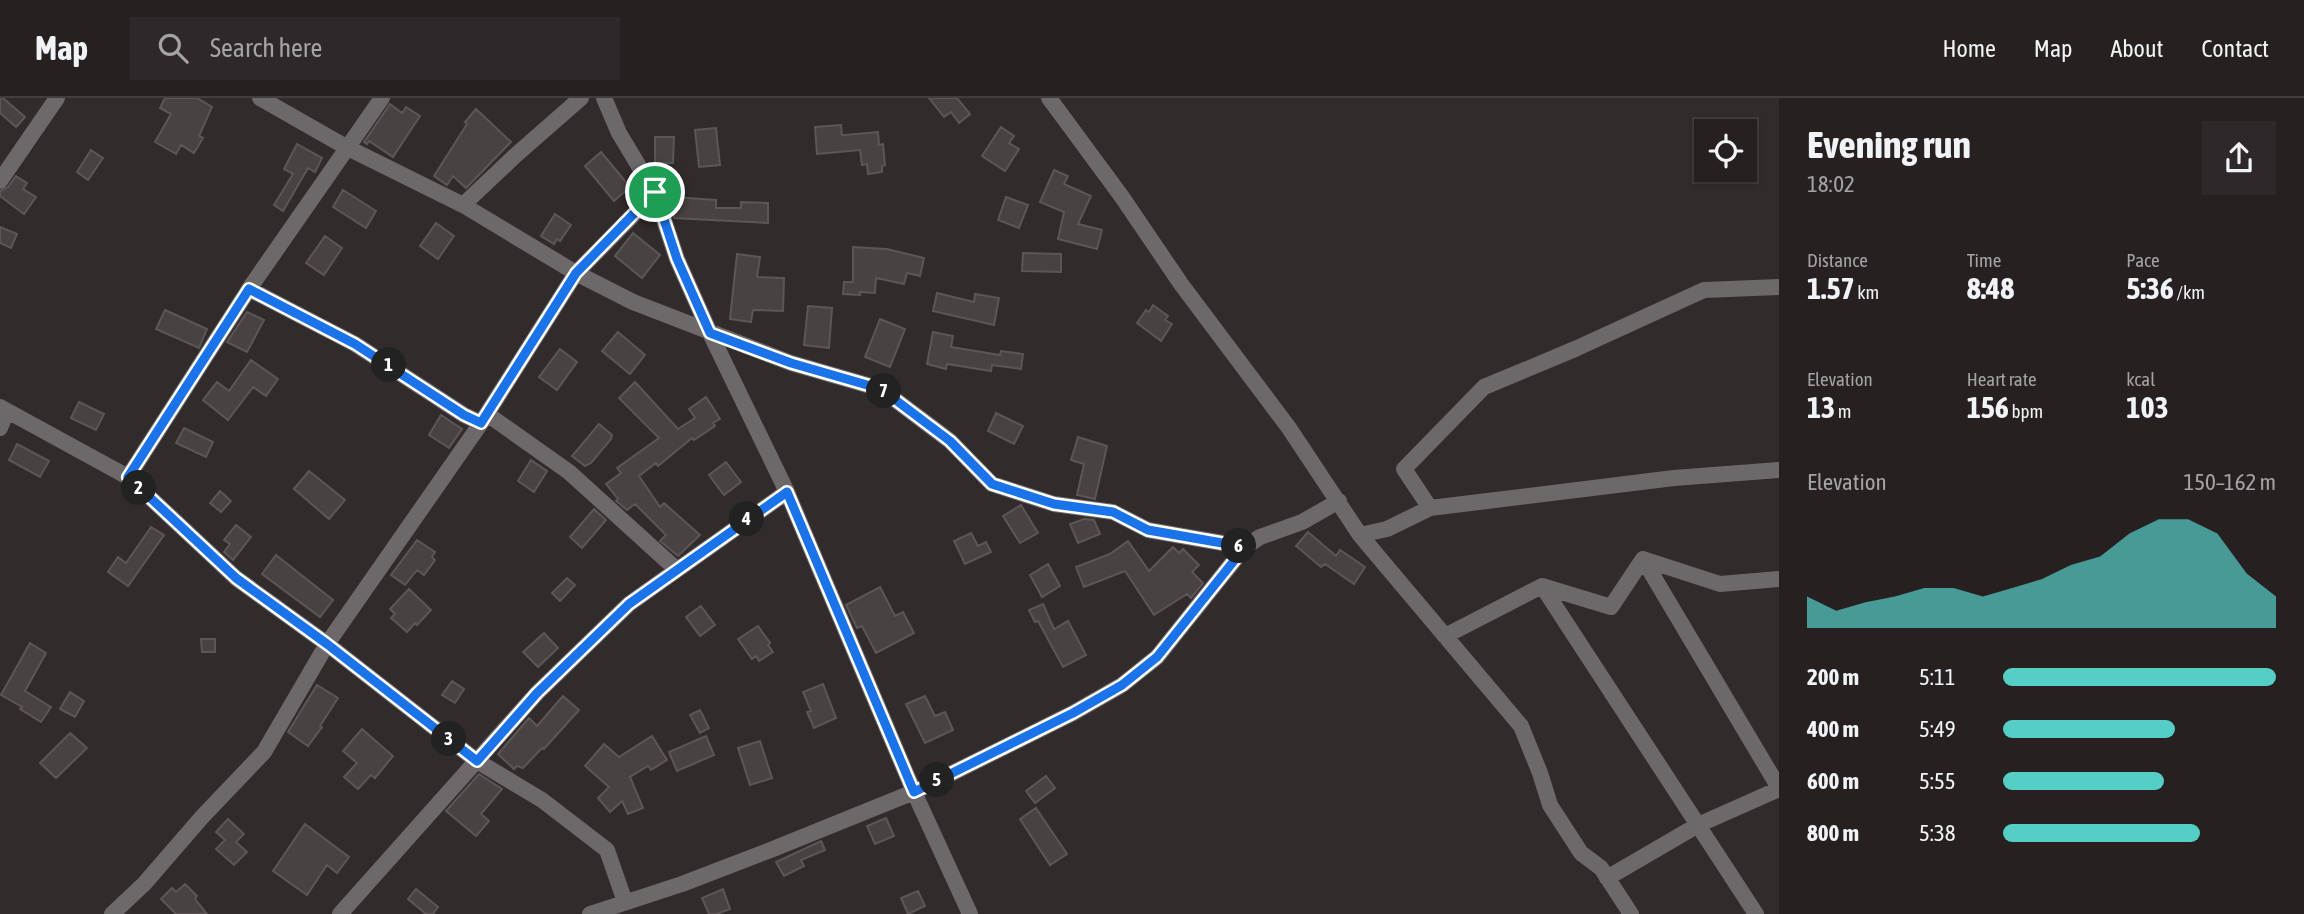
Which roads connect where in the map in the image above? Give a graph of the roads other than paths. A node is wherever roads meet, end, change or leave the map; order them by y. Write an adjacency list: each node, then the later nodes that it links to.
1 (57, 98): 8 (street)
2 (260, 98): 7 (street)
3 (382, 98): 7 (street)
4 (581, 98): 10 (street)
5 (604, 98): 9 (street)
6 (1049, 98): 21 (street)
7 (346, 147): 10 (street); 13 (street)
8 (0, 181)
9 (655, 192): 11 (street); 14 (street)
10 (463, 205): 11 (street)
11 (576, 273): 14 (street); 16 (street)
12 (1779, 287): 22 (street)
13 (249, 289): 16 (street); 19 (street)
14 (710, 333): 20 (street); 24 (street)
15 (4, 409): 17 (street); 19 (street)
16 (484, 418): 26 (street); 30 (street)
17 (0, 428)
18 (1779, 470): 22 (street)
19 (128, 477): 30 (street)
20 (787, 492): 26 (street); 33 (street)
21 (1339, 501): 23 (street); 24 (street)
22 (1430, 508): 23 (street)
23 (1360, 535): 29 (street)
24 (1245, 547): 33 (street)
25 (1643, 559): 27 (street); 28 (street); 32 (street)
26 (676, 569): 31 (street)
27 (1779, 579)
28 (1542, 586): 29 (street); 34 (street)
29 (1445, 636): 35 (street)
30 (327, 644): 31 (street); 37 (street)
31 (477, 761): 36 (street); 38 (street)
32 (1779, 788): 34 (street)
33 (914, 792): 36 (street); 40 (street)
34 (1698, 825): 35 (street); 42 (street)
35 (1607, 878): 41 (street)
36 (625, 902): 39 (street)
37 (112, 914)
38 (340, 914)
39 (590, 914)
40 (970, 914)
41 (1632, 914)
42 (1756, 914)

